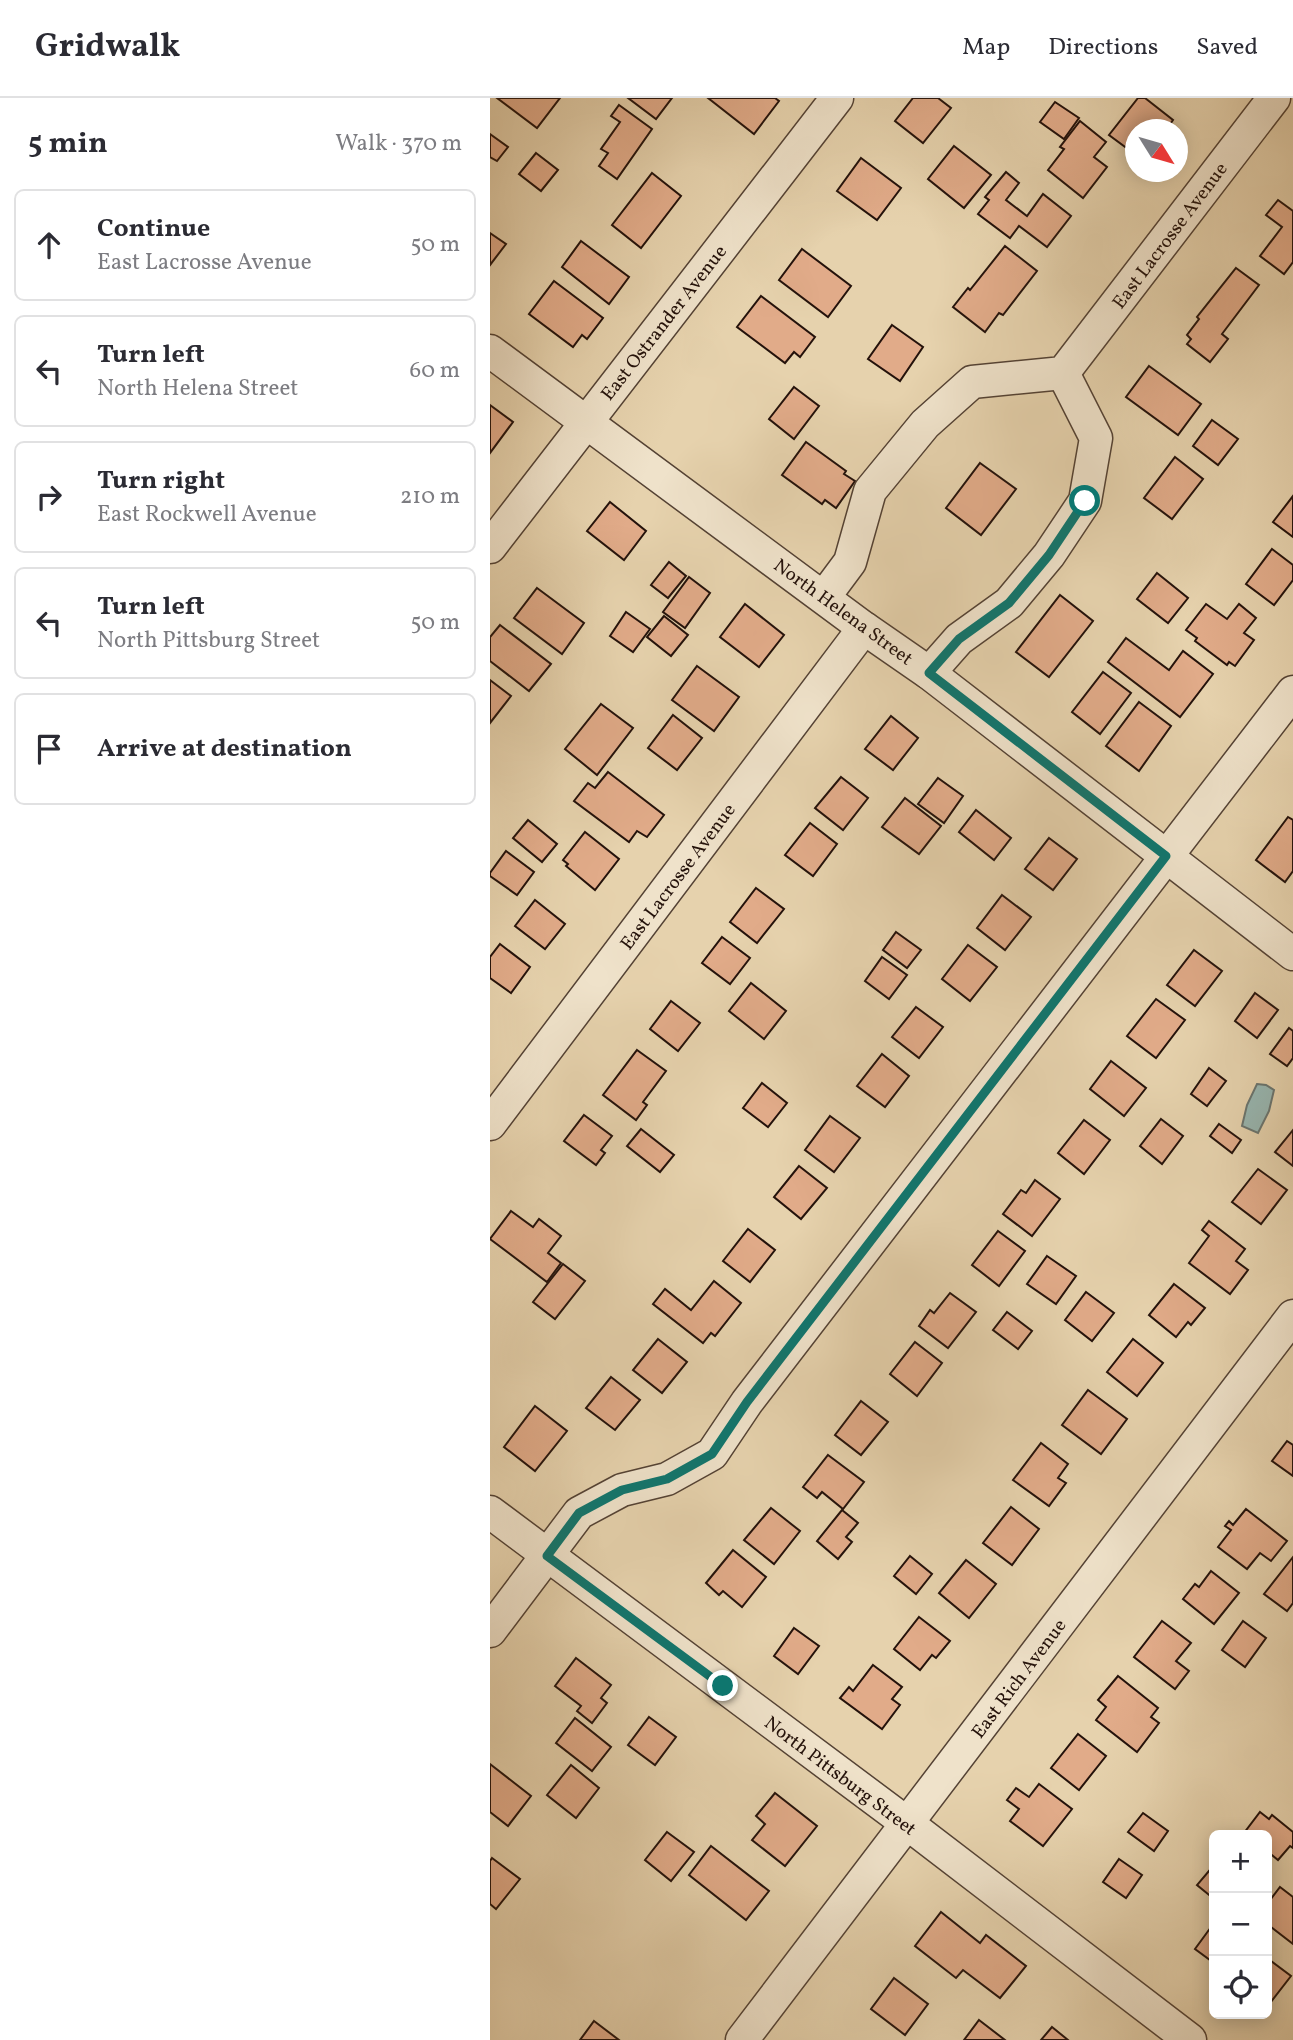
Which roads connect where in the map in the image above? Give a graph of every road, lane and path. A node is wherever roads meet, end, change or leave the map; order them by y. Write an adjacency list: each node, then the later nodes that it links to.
1 (837, 98): 5 (street, East Ostrander Avenue)
2 (1274, 98): 4 (street, East Lacrosse Avenue)
3 (490, 351): 5 (street, North Helena Street)
4 (1063, 373): 7 (street); 9 (street)
5 (585, 421): 6 (street, East Ostrander Avenue); 7 (street, North Helena Street)
6 (490, 547)
7 (824, 597): 8 (street, North Helena Street)
8 (864, 628): 9 (street, North Helena Street); 13 (street, East Lacrosse Avenue)
9 (929, 673): 11 (street, North Helena Street)
10 (1293, 692): 11 (street)
11 (1166, 856): 12 (street, North Helena Street); 16 (street)
12 (1293, 954)
13 (490, 1124)
14 (1293, 1316): 18 (street, East Rich Avenue)
15 (490, 1512): 16 (street, North Pittsburg Street)
16 (547, 1556): 17 (street); 18 (street, North Pittsburg Street)
17 (490, 1631)
18 (908, 1824): 19 (street, East Rich Avenue); 20 (street, North Pittsburg Street)
19 (741, 2040)
20 (1190, 2040)

